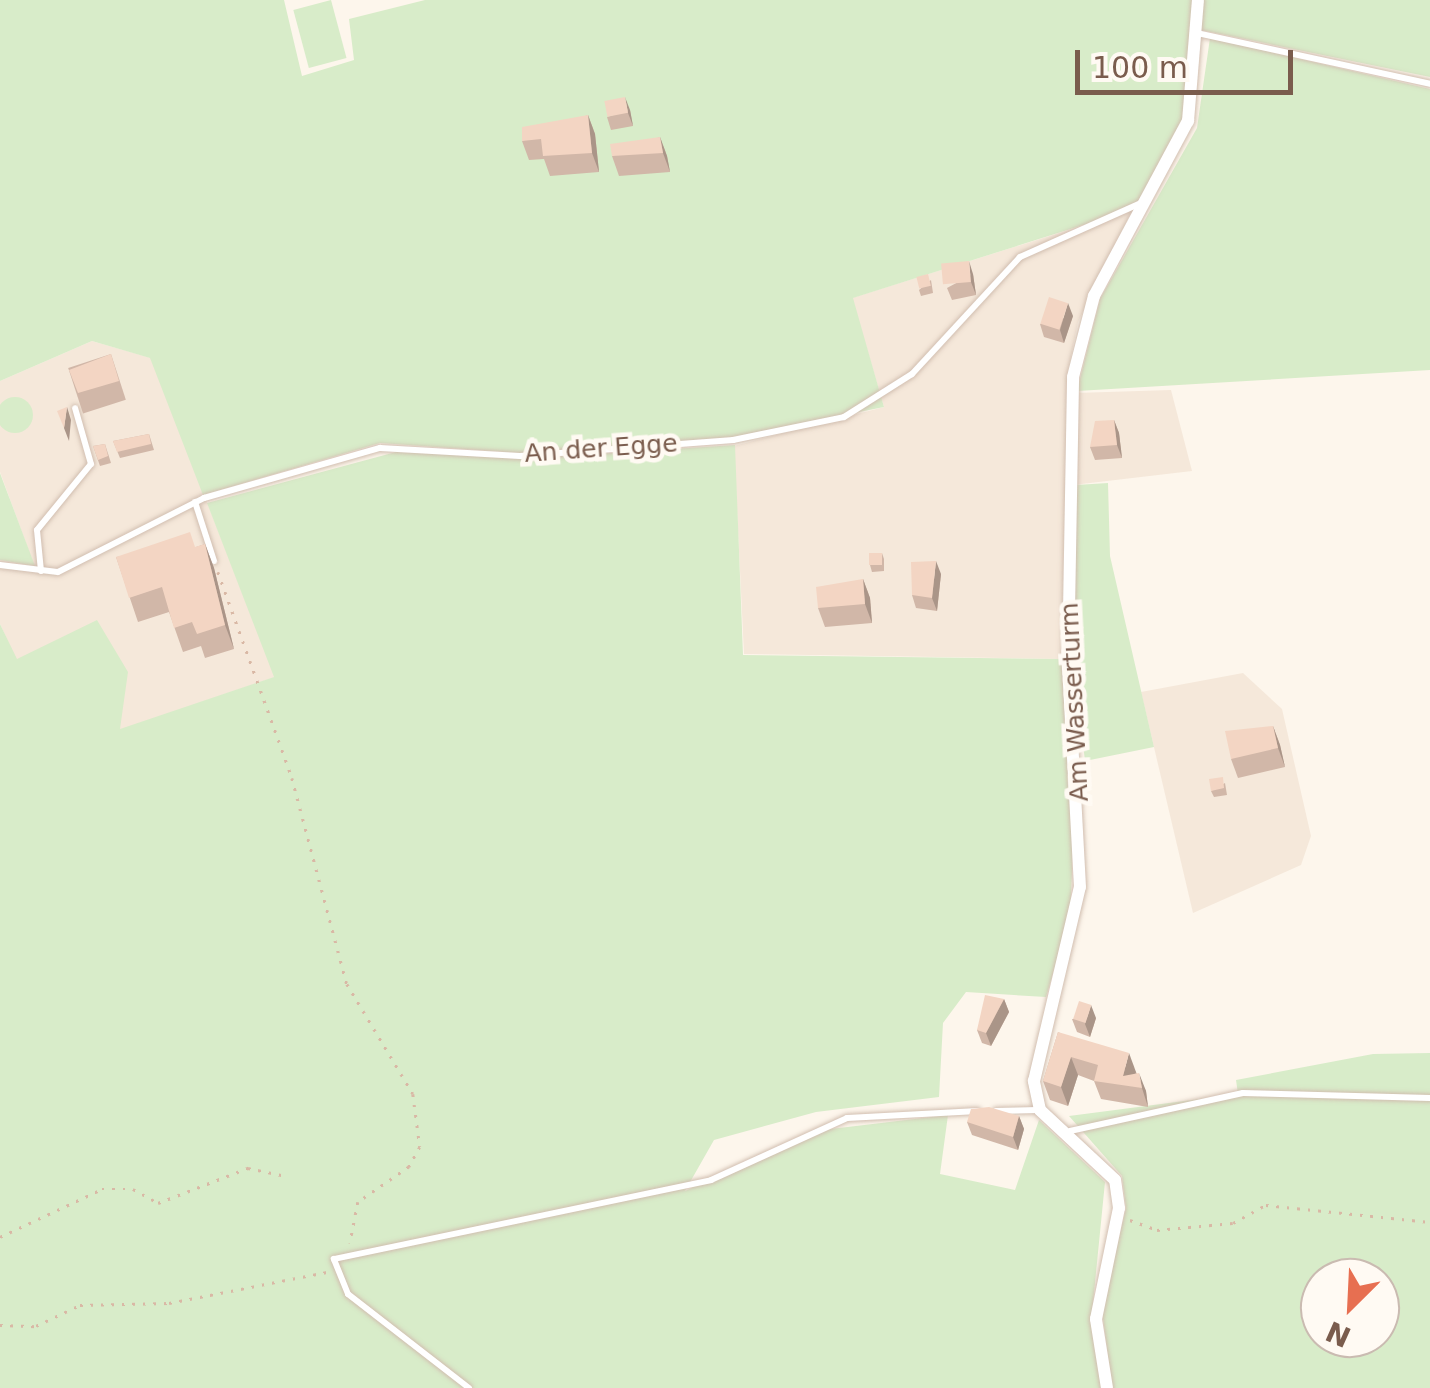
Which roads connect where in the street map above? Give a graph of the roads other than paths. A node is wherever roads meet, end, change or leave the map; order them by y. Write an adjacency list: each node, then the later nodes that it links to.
1 (1198, 0): 2 (street, Am Wasserturm)
2 (1196, 33): 3 (lane); 4 (street, Am Wasserturm)
3 (1430, 84)
4 (1148, 200): 6 (lane, An der Egge); 11 (street, Am Wasserturm)
5 (75, 408): 9 (lane)
6 (196, 502): 7 (lane); 9 (lane, An der Egge)
7 (214, 561)
8 (0, 564): 9 (lane, An der Egge)
9 (42, 570)
10 (1430, 1098): 12 (lane)
11 (1040, 1110): 12 (street); 13 (lane)
12 (1070, 1131): 14 (street)
13 (469, 1388)
14 (1107, 1388)

